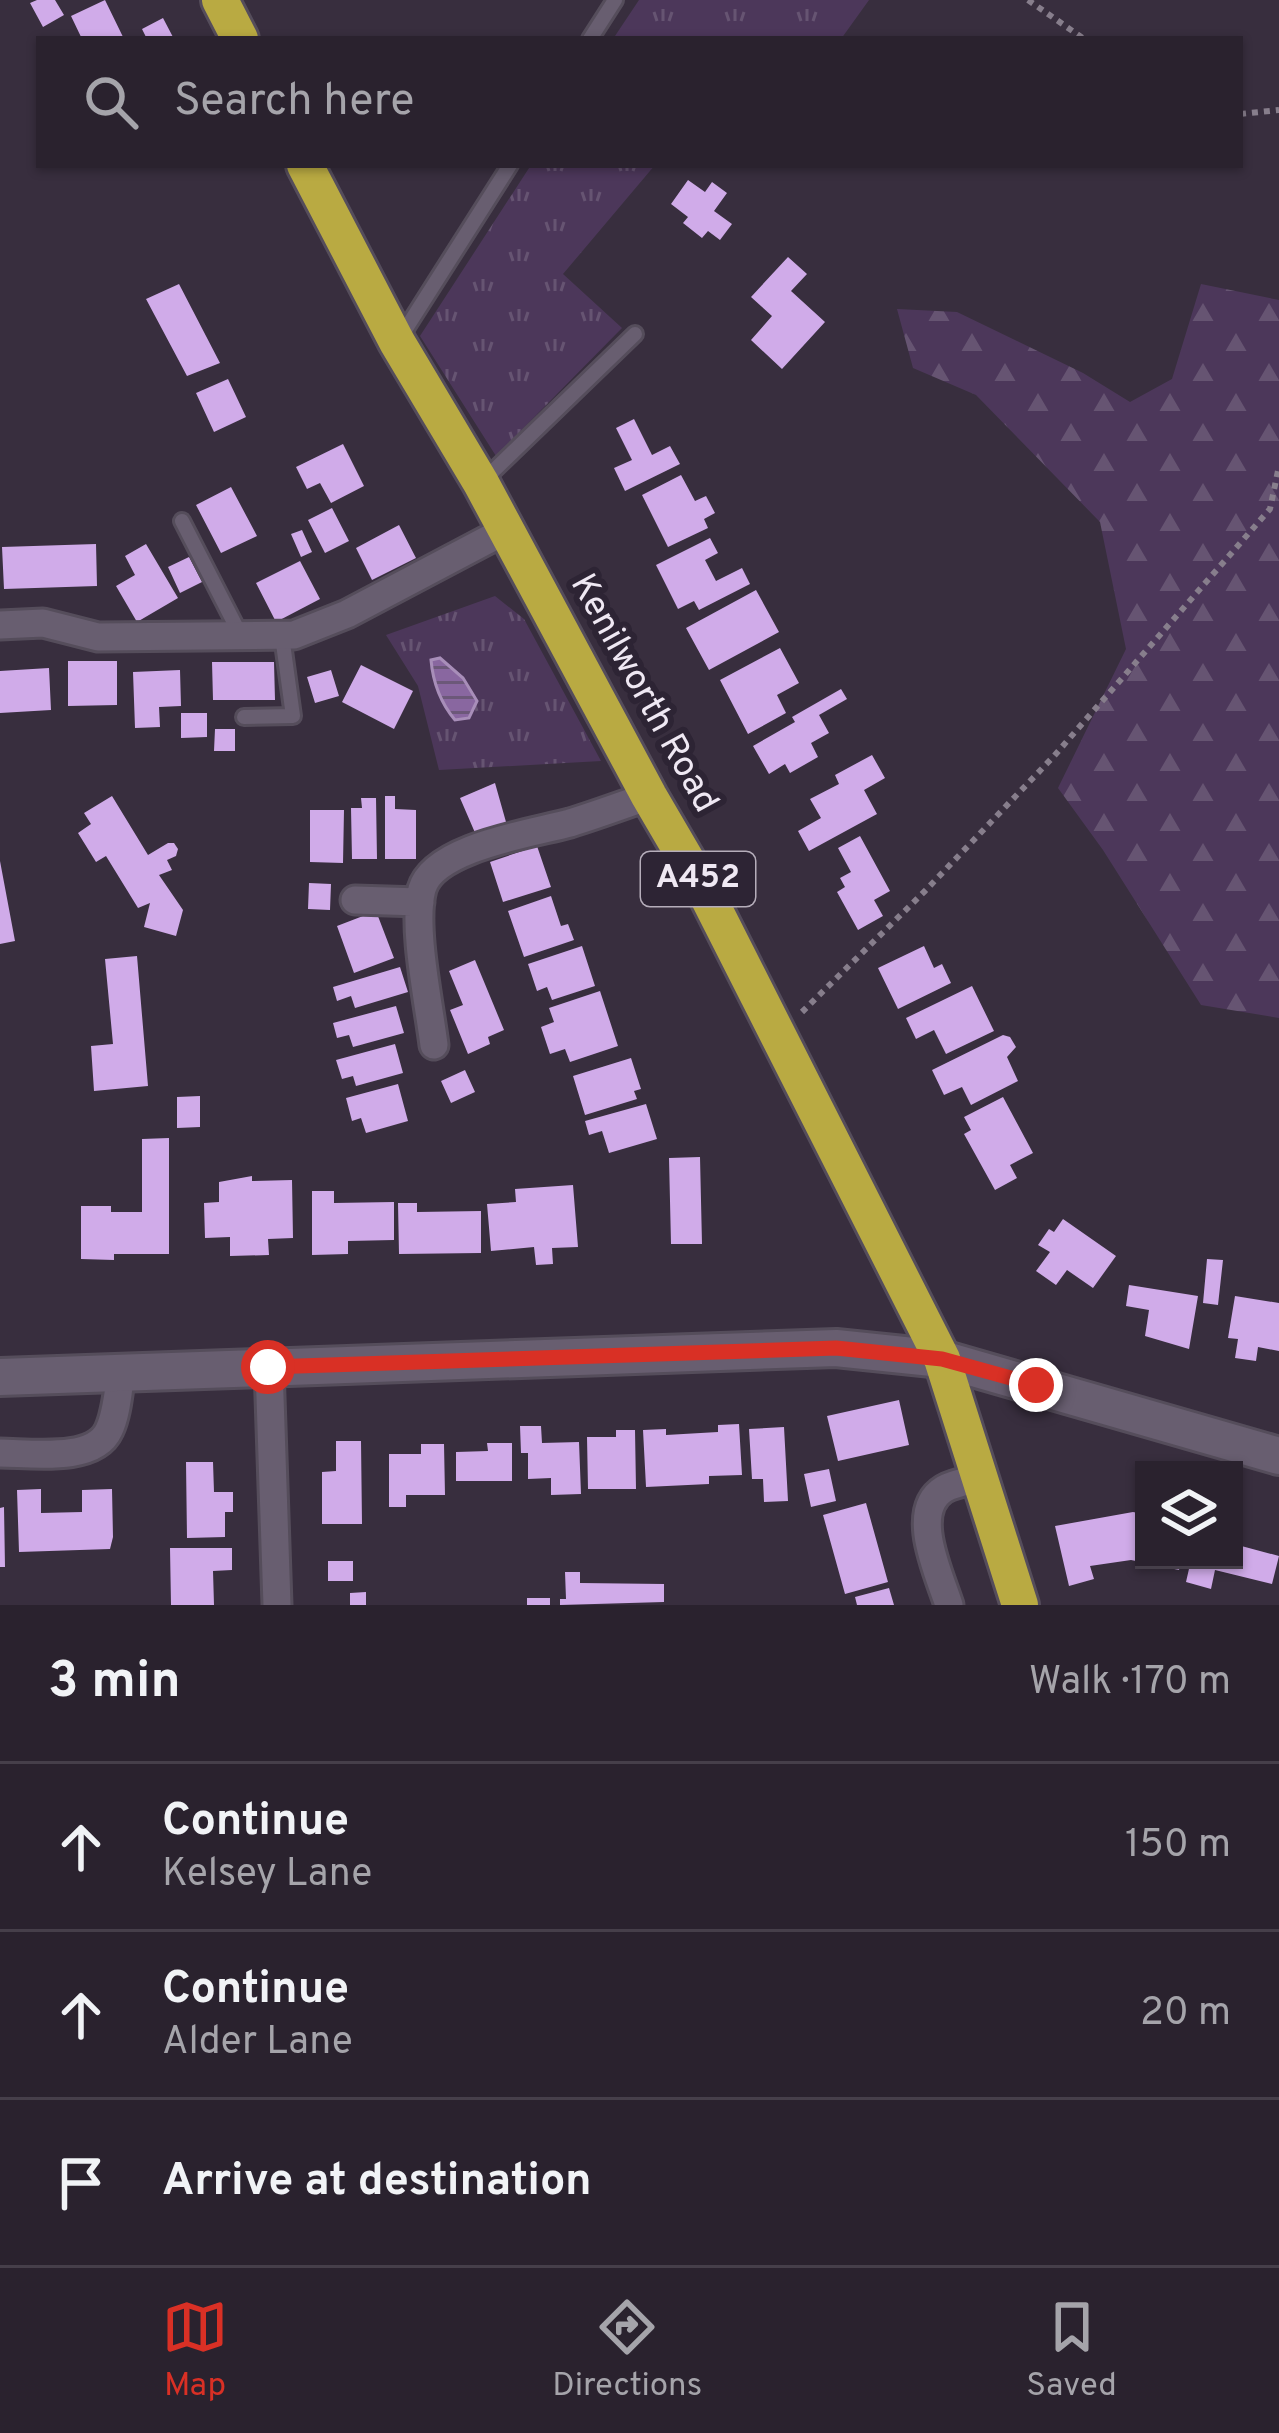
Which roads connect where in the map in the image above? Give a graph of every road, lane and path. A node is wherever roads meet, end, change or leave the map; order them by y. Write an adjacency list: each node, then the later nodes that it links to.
1 (220, 0): 4 (highway)
2 (614, 0): 5 (lane)
3 (1028, 0): 6 (path)
4 (238, 36)
5 (592, 36)
6 (1080, 36)
7 (1279, 110): 8 (path)
8 (1243, 114)
9 (307, 168): 12 (highway, Kenilworth Road / A452)
10 (508, 168): 12 (lane)
11 (635, 334): 14 (lane)
12 (397, 342): 14 (highway, Kenilworth Road / A452)
13 (1279, 466): 24 (path)
14 (481, 483): 16 (highway, Kenilworth Road / A452)
15 (182, 521): 19 (lane)
16 (506, 530): 18 (street); 21 (highway, Kenilworth Road / A452)
17 (0, 625): 19 (street)
18 (283, 636): 19 (street); 20 (lane)
19 (242, 638)
20 (244, 717)
21 (649, 796): 23 (street); 24 (highway, Kenilworth Road / A452)
22 (355, 900): 23 (street)
23 (420, 902): 25 (street)
24 (778, 1035): 26 (highway, Kenilworth Road / A452)
25 (434, 1046)
26 (942, 1359): 27 (main road); 31 (main road); 32 (highway, Kenilworth Road / A452)
27 (268, 1367): 28 (main road); 33 (street)
28 (121, 1372): 29 (main road); 30 (street)
29 (1, 1373)
30 (0, 1454)
31 (1279, 1456)
32 (981, 1478): 34 (street); 35 (highway, Kenilworth Road / A452)
33 (277, 1605)
34 (949, 1605)
35 (1021, 1605)

